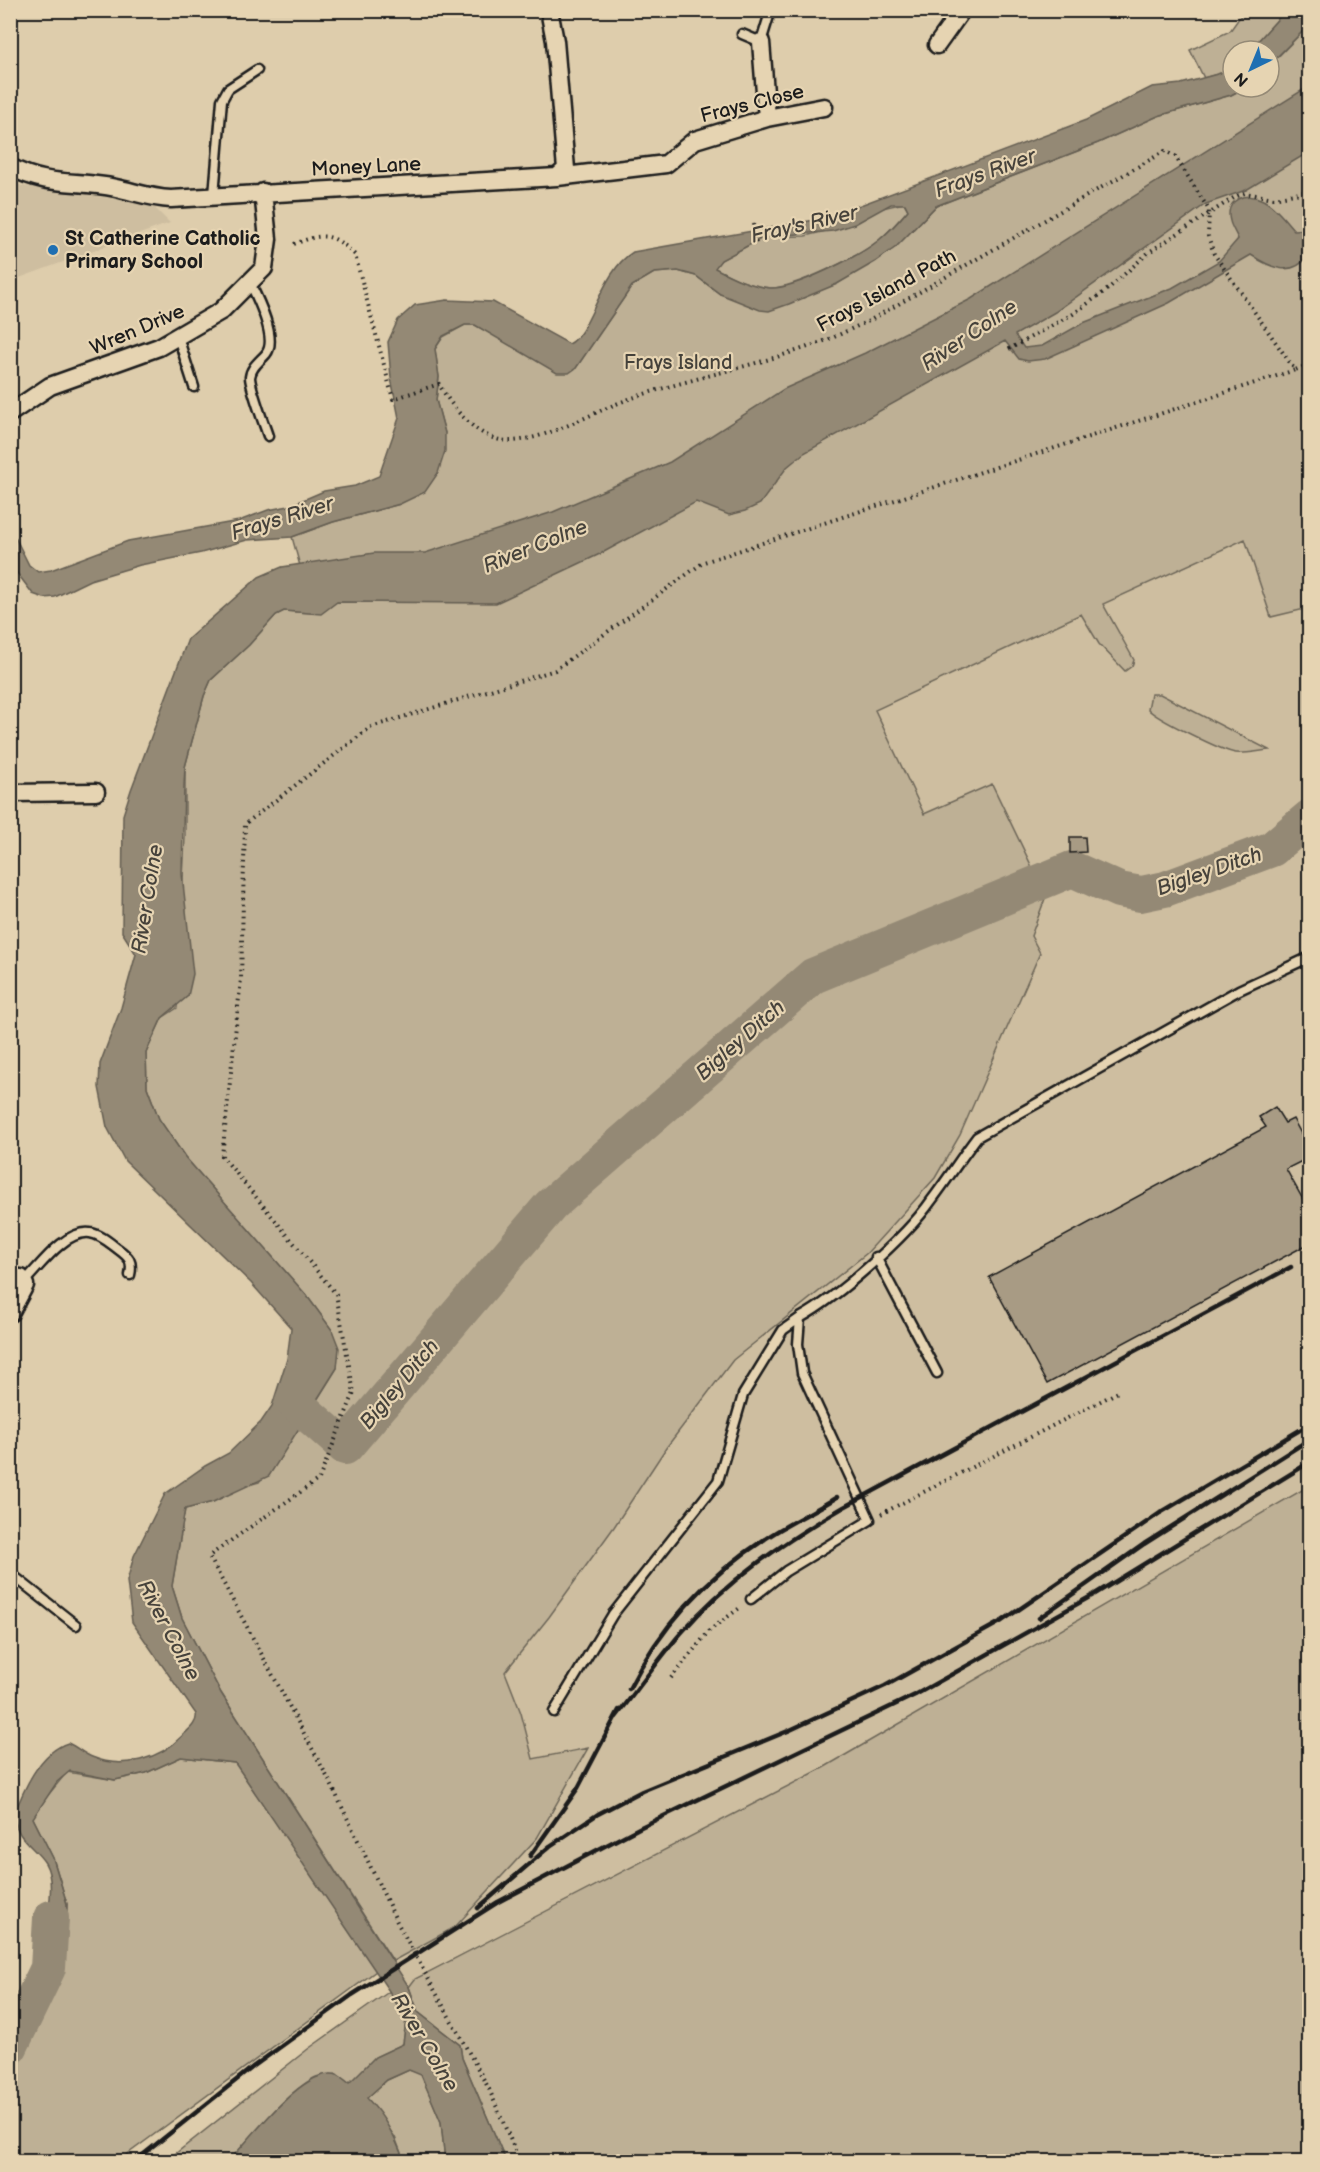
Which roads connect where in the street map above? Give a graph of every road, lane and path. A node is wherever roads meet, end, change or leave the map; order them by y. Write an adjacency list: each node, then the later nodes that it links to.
1 (549, 10): 11 (street)
2 (962, 10): 6 (street)
3 (769, 16): 5 (lane)
4 (742, 34): 5 (lane)
5 (761, 42): 9 (street)
6 (937, 45)
7 (257, 70): 14 (lane)
8 (824, 107): 9 (street, Frays Close)
9 (767, 118): 11 (street, Frays Close)
10 (10, 166): 14 (street, Money Lane)
11 (557, 177): 13 (street, Money Lane)
12 (1310, 191): 15 (path)
13 (263, 192): 14 (street, Money Lane); 19 (street, Wren Drive)
14 (214, 195)
15 (1210, 212): 17 (path, Frays Island Path); 21 (path); 23 (path)
16 (753, 224): 18 (path)
17 (294, 244)
18 (756, 244)
19 (250, 283): 20 (street, Wren Drive); 26 (lane)
20 (178, 337): 24 (lane); 25 (street, Wren Drive)
21 (1009, 349)
22 (1310, 364): 23 (path)
23 (1295, 370): 43 (path)
24 (194, 387)
25 (10, 413)
26 (268, 436)
27 (96, 792): 28 (street)
28 (10, 793)
29 (1310, 957): 30 (lane)
30 (876, 1257): 34 (lane); 35 (lane)
31 (130, 1275): 32 (lane)
32 (19, 1279): 33 (street)
33 (10, 1313)
34 (800, 1318): 37 (lane); 42 (lane)
35 (937, 1372)
36 (1120, 1391): 37 (path)
37 (870, 1520): 39 (lane)
38 (10, 1573): 40 (lane)
39 (751, 1599): 41 (path)
40 (76, 1625)
41 (671, 1678)
42 (554, 1713)
43 (520, 2162)

